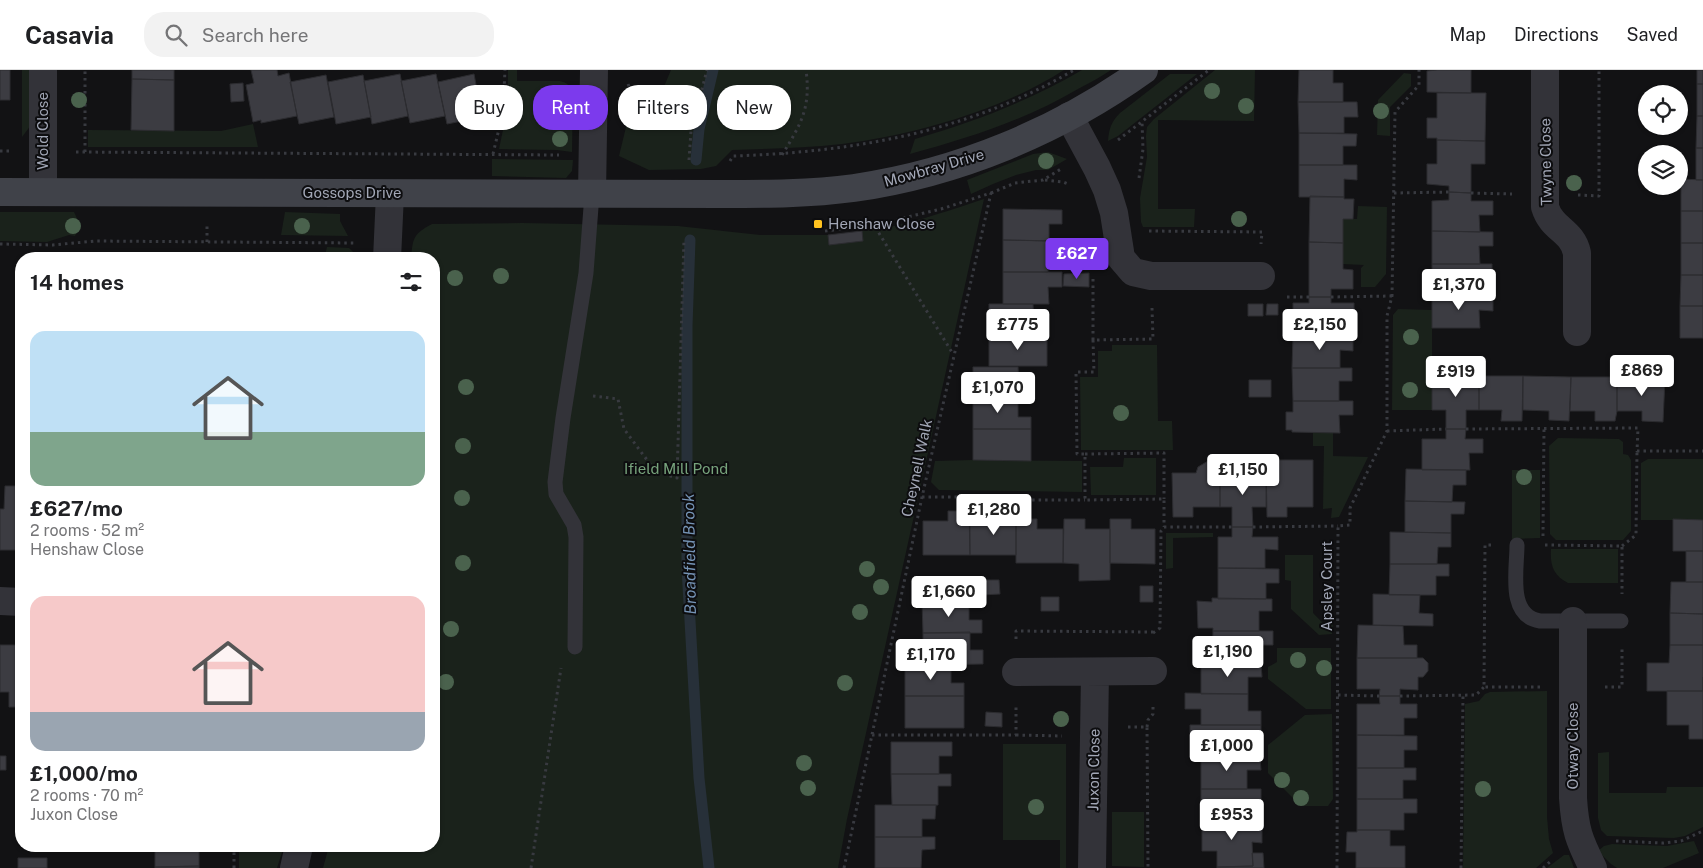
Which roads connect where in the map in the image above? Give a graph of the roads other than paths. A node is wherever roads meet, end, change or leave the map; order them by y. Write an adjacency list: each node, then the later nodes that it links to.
1 (43, 70): 7 (street, Wold Close)
2 (594, 70): 9 (street)
3 (1144, 70): 5 (street, Mowbray Drive)
4 (1545, 70): 13 (street, Twyne Close)
5 (1070, 116): 10 (street, Mowbray Drive); 12 (street)
6 (0, 192): 7 (street, Gossops Drive)
7 (43, 192): 8 (street, Gossops Drive)
8 (390, 194): 9 (street, Gossops Drive); 11 (street)
9 (592, 194): 10 (street, Gossops Drive); 19 (lane)
10 (713, 194)
11 (387, 252)
12 (1261, 276)
13 (1577, 332)
14 (1517, 545): 17 (lane)
15 (0, 601): 16 (street)
16 (15, 602)
17 (1573, 621): 18 (lane); 26 (street, Otway Close)
18 (1621, 621)
19 (575, 647)
20 (1153, 671): 22 (street)
21 (1016, 672): 22 (street)
22 (1095, 672): 25 (street, Juxon Close)
23 (298, 852): 24 (street)
24 (294, 868)
25 (1092, 868)
26 (1593, 868)

